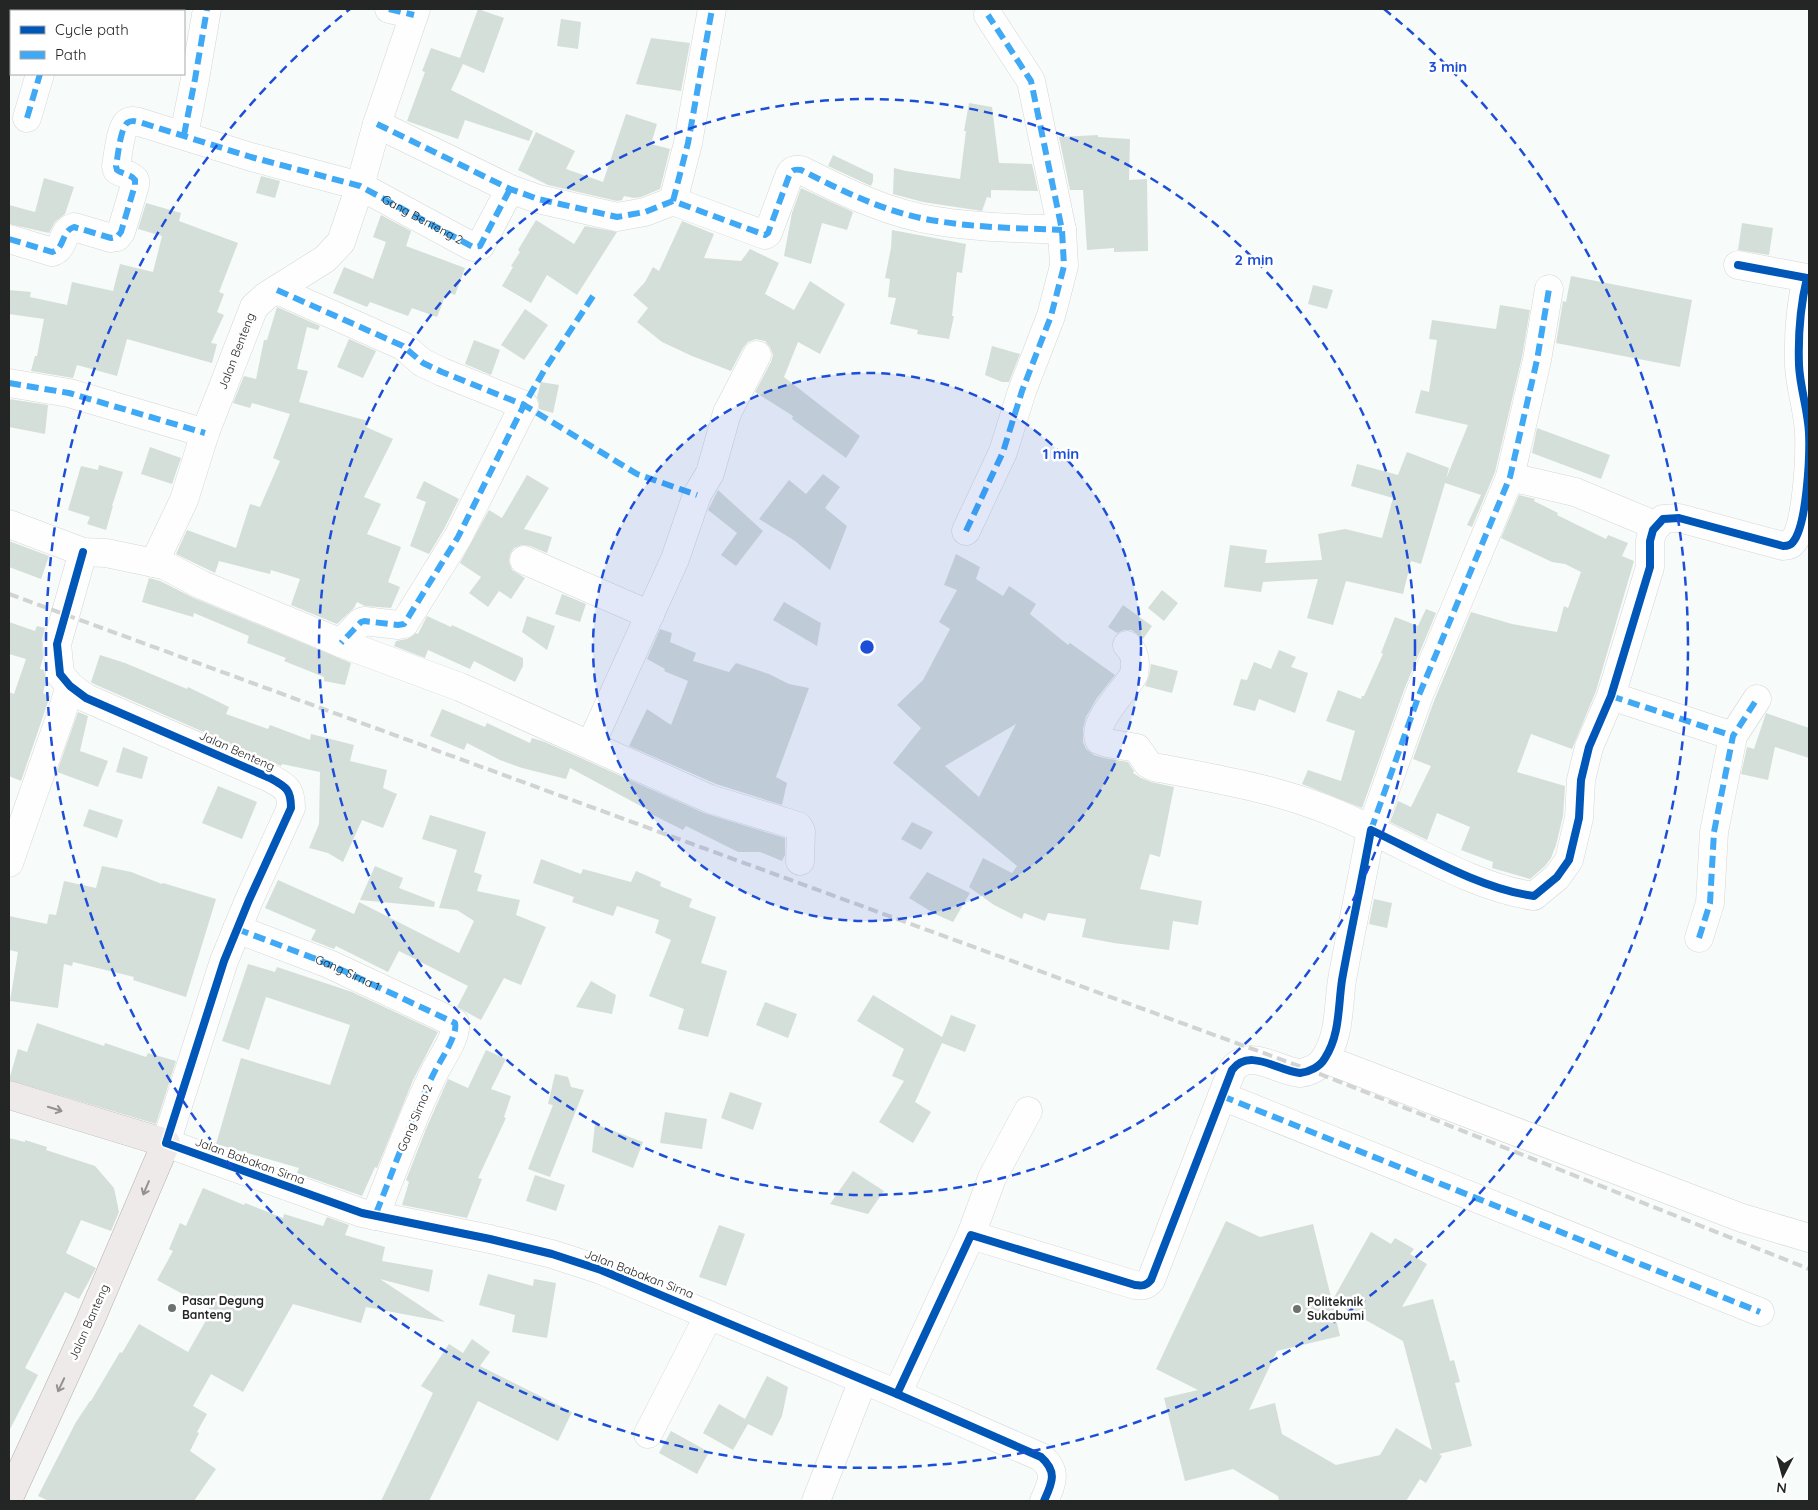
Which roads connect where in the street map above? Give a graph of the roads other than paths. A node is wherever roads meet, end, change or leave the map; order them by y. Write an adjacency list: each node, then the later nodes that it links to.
1 (207, 9): 8 (street)
2 (712, 9): 11 (street)
3 (406, 11): 7 (street, Jalan Benteng)
4 (988, 15): 12 (street)
5 (40, 75): 6 (street)
6 (27, 118)
7 (377, 124): 9 (street, Jalan Benteng); 10 (street)
8 (184, 135): 9 (street); 13 (street)
9 (360, 186): 10 (street, Gang Benteng 2); 16 (street, Jalan Benteng)
10 (510, 189): 11 (street)
11 (673, 202): 12 (street)
12 (1062, 230): 24 (street)
13 (9, 239)
14 (1738, 265): 17 (street)
15 (1549, 289): 21 (street)
16 (277, 290): 20 (street, Jalan Benteng); 29 (street)
17 (1804, 328): 23 (street)
18 (757, 355): 28 (street)
19 (9, 383): 20 (street)
20 (205, 433): 27 (street, Jalan Benteng)
21 (1510, 477): 23 (street); 36 (street)
22 (9, 524): 25 (street)
23 (1657, 526): 32 (street)
24 (966, 531)
25 (83, 552): 27 (street); 31 (street, Jalan Benteng)
26 (524, 560): 28 (street)
27 (154, 563): 29 (street)
28 (650, 615): 35 (street)
29 (341, 643): 35 (street)
30 (1127, 645): 36 (street)
31 (70, 686): 38 (street); 39 (street, Jalan Benteng)
32 (1611, 696): 34 (street); 36 (street)
33 (1757, 699): 34 (street)
34 (1733, 736): 40 (street)
35 (591, 744): 37 (street)
36 (1370, 830): 42 (street)
37 (800, 861)
38 (9, 863)
39 (237, 929): 41 (street, Gang Sirna 1); 46 (street, Jalan Benteng)
40 (1699, 938)
41 (455, 1023): 47 (street, Gang Sirna 2)
42 (1325, 1059): 44 (street); 49 (street)
43 (9, 1095): 46 (main road, one-way to 46)
44 (1222, 1096): 48 (street); 50 (street)
45 (1028, 1111): 48 (street)
46 (166, 1143): 47 (street, Jalan Babakan Sirna); 55 (main road, Jalan Banteng, one-way to 55)
47 (375, 1216): 51 (street, Jalan Babakan Sirna)
48 (971, 1235): 53 (street)
49 (1809, 1238)
50 (1760, 1312)
51 (709, 1315): 52 (street, Jalan Babakan Sirna); 54 (street)
52 (863, 1380): 53 (street, Jalan Babakan Sirna); 56 (street)
53 (897, 1394): 57 (street, Jalan Babakan Sirna)
54 (648, 1434)
55 (9, 1498)
56 (816, 1501)
57 (1044, 1501)

